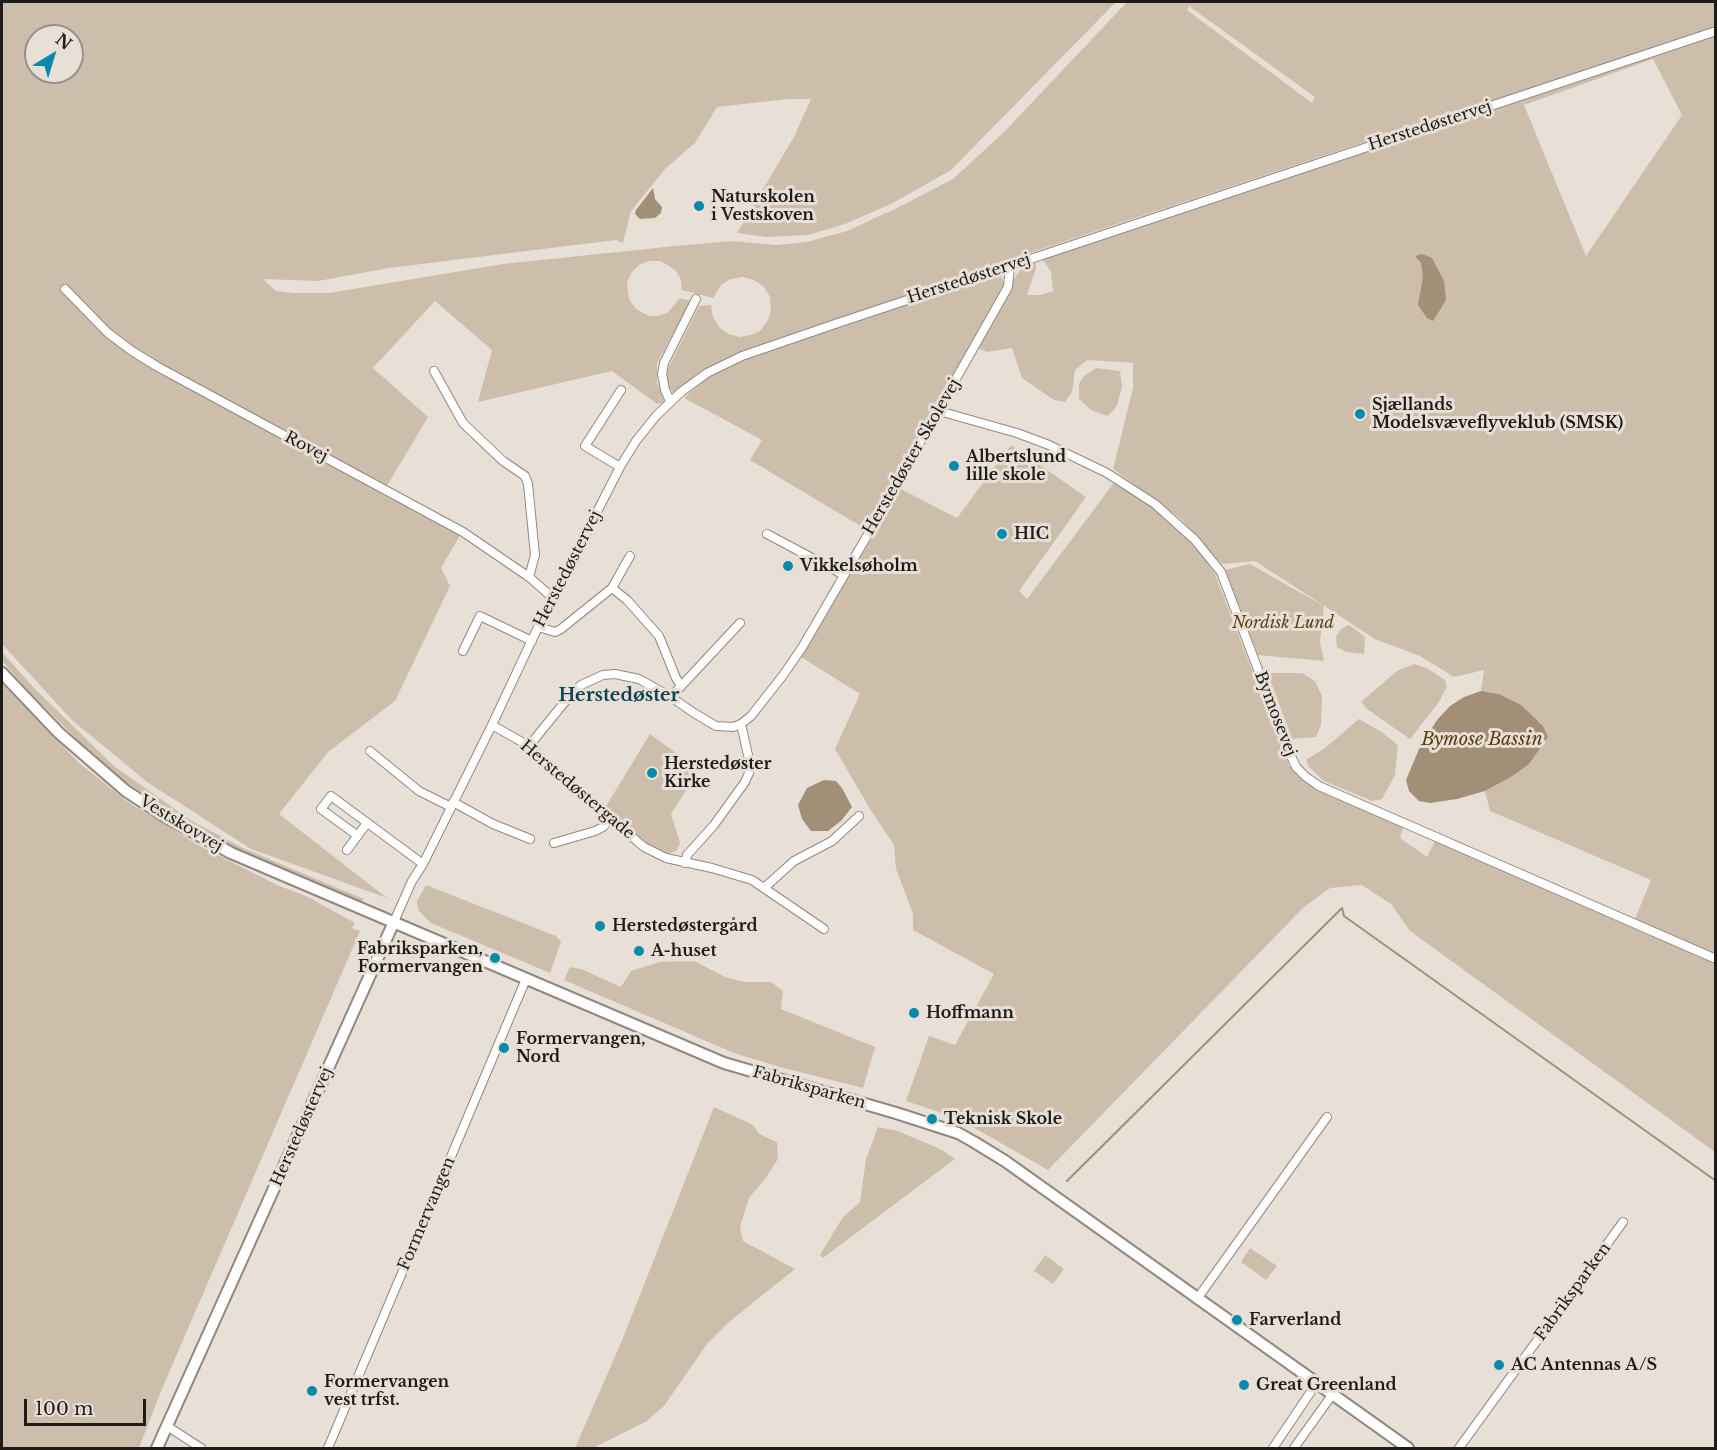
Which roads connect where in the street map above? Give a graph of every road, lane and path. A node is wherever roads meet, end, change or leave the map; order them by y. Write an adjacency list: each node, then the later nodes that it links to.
1 (1716, 31): 2 (street, Herstedøstervej)
2 (1010, 266): 7 (street, Herstedøstervej); 8 (street, Herstedøster Skolevej)
3 (65, 289): 13 (street, Rovej)
4 (696, 299): 7 (street)
5 (434, 371): 13 (street)
6 (621, 390): 9 (street)
7 (670, 401): 9 (street, Herstedøstervej)
8 (939, 411): 12 (street, Herstedøster Skolevej); 40 (street, Bymosevej)
9 (620, 467): 15 (street, Herstedøstervej)
10 (767, 534): 12 (street)
11 (630, 556): 14 (street)
12 (844, 575): 23 (street, Herstedøster Skolevej)
13 (529, 578): 15 (street, Rovej)
14 (612, 588): 17 (street); 21 (street)
15 (553, 598): 17 (street, Herstedøstervej)
16 (740, 623): 21 (street)
17 (538, 627): 18 (street, Herstedøstervej)
18 (532, 641): 19 (street); 24 (street, Herstedøstervej)
19 (463, 651)
20 (2, 673): 38 (street, Vestskovvej)
21 (681, 686): 22 (street)
22 (670, 697): 23 (street); 25 (street)
23 (741, 724): 35 (street)
24 (492, 725): 25 (street, Herstedøstergade); 27 (street, Herstedøstervej)
25 (529, 746): 29 (street, Herstedøstergade)
26 (370, 751): 27 (street)
27 (452, 804): 32 (street); 36 (street, Herstedøstervej)
28 (859, 816): 37 (street)
29 (610, 819): 33 (street); 35 (street, Herstedøstergade)
30 (367, 823): 31 (street); 31 (street); 36 (street)
31 (358, 836): 34 (street)
32 (530, 839)
33 (554, 843)
34 (347, 850)
35 (685, 863): 37 (street, Herstedøstergade)
36 (423, 864): 38 (street, Herstedøstervej)
37 (764, 888): 39 (street, Herstedøstergade)
38 (393, 924): 41 (street, Fabriksparken); 47 (street, Herstedøstervej)
39 (824, 929)
40 (1716, 959)
41 (526, 980): 44 (street, Fabriksparken); 50 (street, Formervangen)
42 (1327, 1117): 44 (street)
43 (1623, 1222): 54 (street, Fabriksparken)
44 (1197, 1299): 45 (street, Fabriksparken)
45 (1316, 1383): 46 (street, Fabriksparken); 51 (street)
46 (1332, 1395): 52 (street); 53 (street, Fabriksparken)
47 (167, 1426): 48 (street, Herstedøstervej); 49 (street)
48 (157, 1449)
49 (201, 1449)
50 (328, 1449)
51 (1273, 1449)
52 (1294, 1449)
53 (1408, 1449)
54 (1459, 1449)

